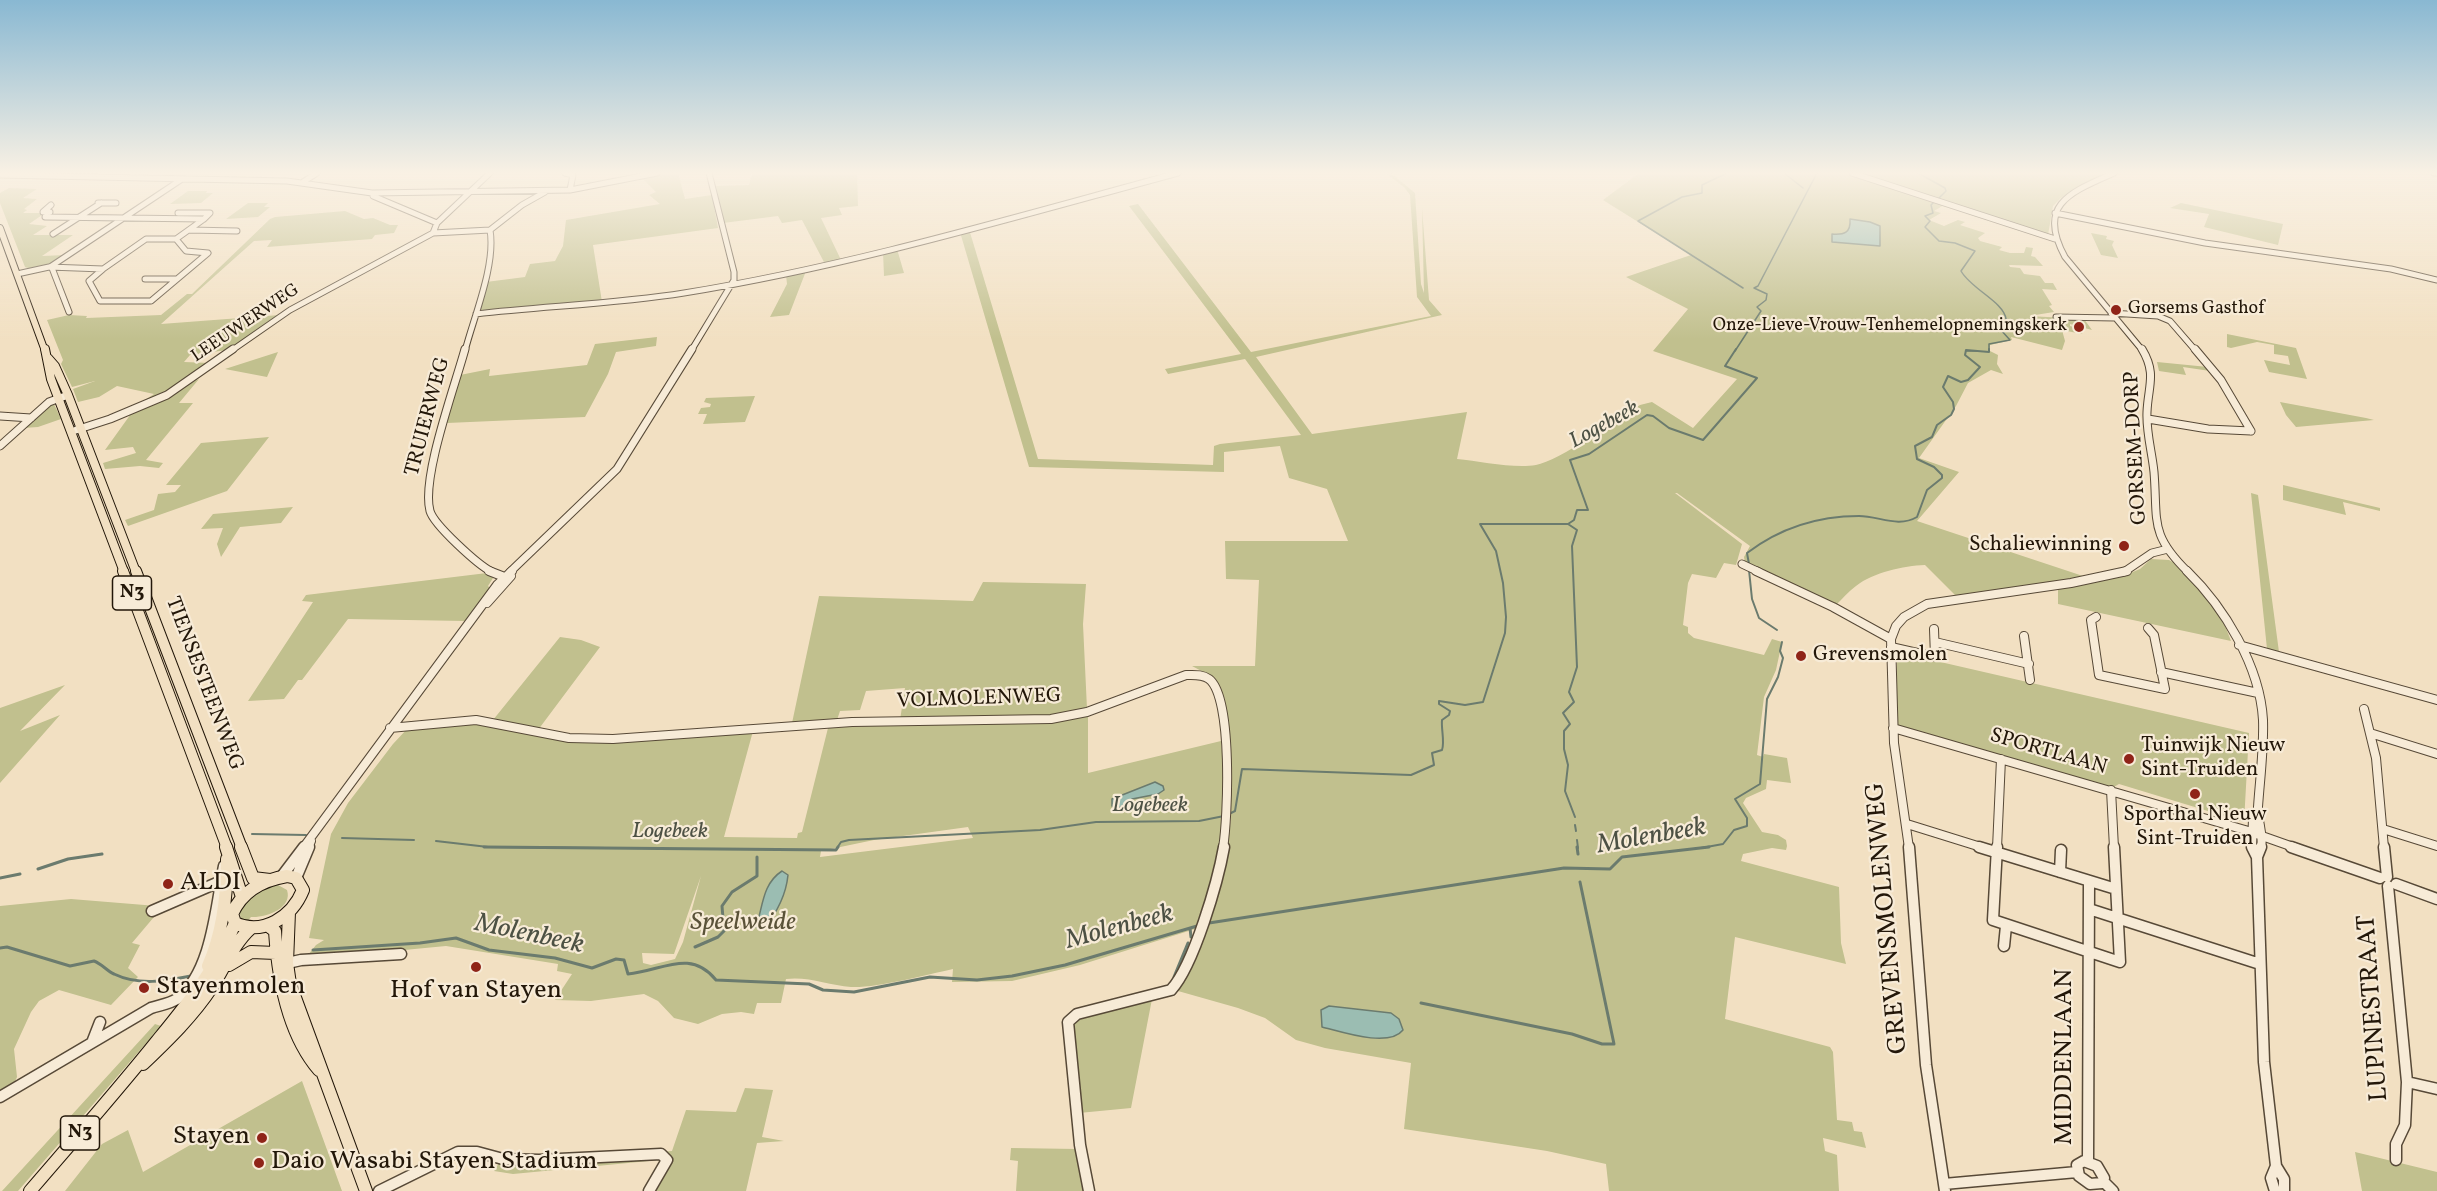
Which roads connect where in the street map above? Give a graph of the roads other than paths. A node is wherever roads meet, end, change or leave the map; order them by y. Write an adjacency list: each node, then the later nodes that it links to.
1 (0, 228): 19 (main road, TIENSESTEENWEG / N3)
2 (62, 229): 14 (street)
3 (109, 229): 17 (street)
4 (433, 229): 13 (street)
5 (721, 229): 23 (street)
6 (968, 229): 23 (street)
7 (2018, 229): 16 (street)
8 (2054, 229): 16 (street)
9 (2133, 229): 22 (street)
10 (189, 230): 12 (street); 15 (street)
11 (490, 230): 13 (street); 25 (street, TRUIERWEG)
12 (237, 231)
13 (434, 233): 32 (street, LEEUWERWEG)
14 (53, 234)
15 (176, 239): 18 (street); 21 (street)
16 (2055, 239): 26 (street, GORSEM-DORP)
17 (50, 268): 18 (street); 19 (street); 24 (street)
18 (103, 269): 21 (street)
19 (18, 276): 28 (main road, TIENSESTEENWEG / N3)
20 (145, 279): 21 (street)
21 (177, 279)
22 (2437, 280)
23 (732, 284): 25 (street); 36 (street)
24 (69, 312)
25 (476, 314): 36 (street, TRUIERWEG)
26 (2113, 316): 27 (street); 31 (street, GORSEM-DORP); 31 (street)
27 (2056, 317)
28 (63, 397): 30 (street); 32 (main road, TIENSESTEENWEG / N3)
29 (0, 416): 30 (street)
30 (31, 418): 33 (street)
31 (2148, 419): 34 (street, GORSEM-DORP)
32 (76, 430): 63 (main road, TIENSESTEENWEG / N3); 65 (main road, TIENSESTEENWEG / N3)
33 (0, 446)
34 (2168, 549): 42 (street); 43 (street, GORSEM-DORP)
35 (1742, 564): 42 (street)
36 (507, 578): 50 (street)
37 (2096, 617): 45 (street)
38 (2148, 628): 45 (street)
39 (1934, 629): 41 (street)
40 (2024, 636): 44 (street)
41 (1935, 642): 42 (street); 44 (street)
42 (1891, 643): 51 (street, GREVENSMOLENWEG)
43 (2239, 645): 47 (street, GORSEM-DORP); 48 (street)
44 (2029, 664): 46 (street)
45 (2161, 672): 47 (street)
46 (2030, 680)
47 (2258, 693): 58 (street, GORSEM-DORP)
48 (2437, 700)
49 (2364, 709): 52 (street, LUPINESTRAAT)
50 (390, 728): 59 (street); 107 (street, VOLMOLENWEG)
51 (1893, 728): 54 (street, SPORTLAAN); 56 (street, GREVENSMOLENWEG)
52 (2370, 733): 53 (street); 57 (street, LUPINESTRAAT)
53 (2437, 754)
54 (2001, 759): 55 (street, SPORTLAAN); 62 (street)
55 (2111, 790): 58 (street, SPORTLAAN); 70 (street, MIDDENLAAN)
56 (1907, 824): 62 (street); 102 (street, GREVENSMOLENWEG)
57 (2383, 829): 60 (street); 68 (street, LUPINESTRAAT)
58 (2257, 835): 68 (street, SPORTLAAN); 85 (street)
59 (312, 836): 65 (street); 66 (street)
60 (2437, 846)
61 (2061, 850): 64 (street)
62 (1995, 851): 64 (street); 79 (street)
63 (227, 857): 69 (street); 71 (main road, TIENSESTEENWEG / N3); 88 (main road)
64 (2060, 872): 67 (street)
65 (275, 878): 66 (main road, N3); 71 (main road)
66 (296, 878): 75 (main road)
67 (2090, 881): 70 (street); 73 (street, MIDDENLAAN)
68 (2388, 881): 72 (street, SPORTLAAN); 94 (street, LUPINESTRAAT)
69 (219, 882): 74 (street); 89 (street)
70 (2115, 890): 76 (street, MIDDENLAAN)
71 (242, 897): 77 (main road, N3)
72 (2437, 899)
73 (2089, 909): 76 (street); 83 (street, MIDDENLAAN)
74 (152, 911)
75 (289, 912): 78 (main road); 86 (main road)
76 (2117, 918): 83 (street, MIDDENLAAN); 85 (street)
77 (235, 923): 80 (main road); 88 (main road, N3)
78 (267, 925): 80 (main road); 82 (main road)
79 (2006, 926): 81 (street); 83 (street)
80 (251, 928): 87 (main road, N3)
81 (2004, 946)
82 (276, 953): 86 (main road); 87 (main road)
83 (2090, 953): 98 (street, MIDDENLAAN)
84 (401, 954): 86 (street)
85 (2260, 964): 99 (street)
86 (282, 965): 104 (main road)
87 (224, 969): 93 (main road, N3)
88 (190, 999): 90 (main road, N3)
89 (169, 1003): 90 (street); 92 (street)
90 (177, 1016): 93 (main road, N3)
91 (100, 1022): 92 (street)
92 (93, 1041): 96 (street)
93 (130, 1075): 103 (main road, N3)
94 (2407, 1082): 95 (street); 97 (street, LUPINESTRAAT)
95 (2437, 1089)
96 (0, 1097)
97 (2396, 1160)
98 (2088, 1161): 100 (street); 101 (street)
99 (2276, 1166): 109 (street); 110 (street)
100 (2077, 1172): 101 (street); 102 (street)
101 (2103, 1181): 108 (street)
102 (1944, 1188)
103 (30, 1191)
104 (366, 1191)
105 (379, 1191): 106 (street)
106 (649, 1191)
107 (1089, 1191)
108 (2113, 1191)
109 (2276, 1191)
110 (2284, 1191)

